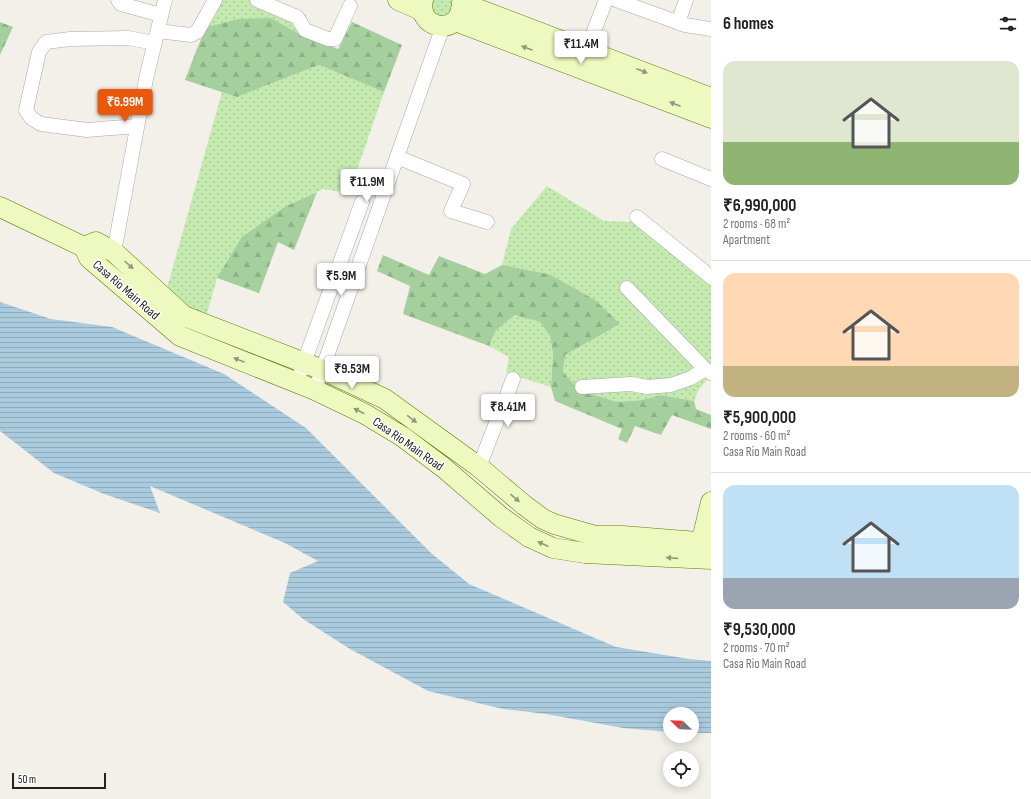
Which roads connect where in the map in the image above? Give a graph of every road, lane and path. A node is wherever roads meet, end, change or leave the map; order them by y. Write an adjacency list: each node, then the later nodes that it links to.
1 (118, 0): 12 (street)
2 (165, 0): 12 (street)
3 (214, 0): 15 (street)
4 (258, 0): 10 (street)
5 (398, 0): 9 (street)
6 (606, 0): 16 (street)
7 (616, 0): 13 (street)
8 (686, 0): 13 (street)
9 (423, 5): 11 (street)
10 (350, 6)
11 (455, 12): 16 (street); 20 (street)
12 (161, 16): 15 (street)
13 (678, 23): 14 (street)
14 (711, 29)
15 (156, 37): 19 (street); 19 (street)
16 (583, 59): 17 (street, one-way to 17); 18 (street, one-way to 16)
17 (711, 98)
18 (711, 118)
19 (137, 126): 28 (street)
20 (397, 157): 26 (street); 33 (street)
21 (662, 159): 22 (street)
22 (711, 180)
23 (362, 202): 31 (street)
24 (0, 207): 27 (street, Casa Rio Main Road)
25 (637, 217): 29 (street)
26 (487, 222)
27 (84, 247): 28 (street, Casa Rio Main Road); 35 (street, Casa Rio Main Road, one-way to 27)
28 (114, 252): 31 (street, Casa Rio Main Road, one-way to 31)
29 (711, 277)
30 (627, 288): 32 (street)
31 (304, 363): 33 (street, Casa Rio Main Road); 35 (street)
32 (707, 365): 36 (street)
33 (323, 370): 37 (street); 38 (street, Casa Rio Main Road, one-way to 38)
34 (513, 379): 38 (street)
35 (296, 383): 37 (street, Casa Rio Main Road)
36 (582, 387)
37 (315, 390): 40 (street, Casa Rio Main Road, one-way to 37)
38 (478, 467): 40 (street, Casa Rio Main Road, one-way to 40)
39 (711, 502): 40 (street)
40 (705, 551)

